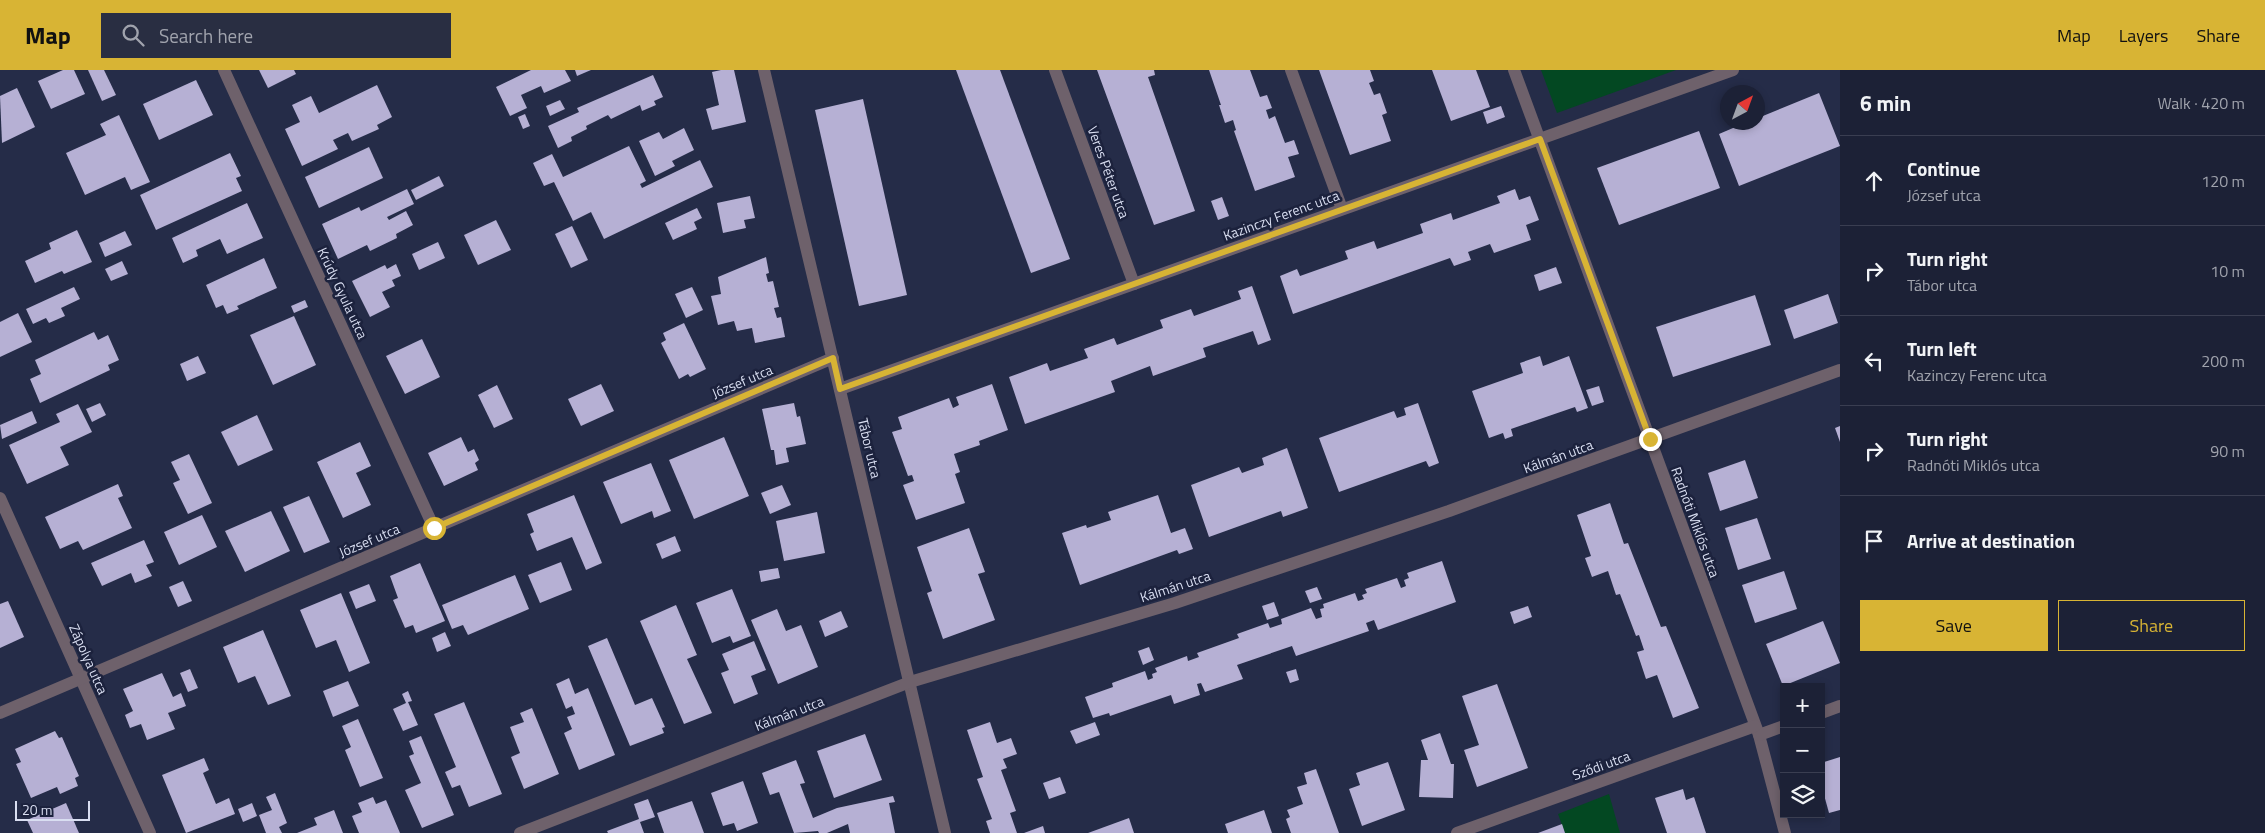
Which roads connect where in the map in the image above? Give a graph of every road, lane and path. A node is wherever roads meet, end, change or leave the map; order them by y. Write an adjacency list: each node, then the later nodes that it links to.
1 (224, 70): 15 (street, Krúdy Gyula utca)
2 (764, 70): 10 (street, Tábor utca)
3 (1055, 70): 9 (street, Veres Péter utca)
4 (1291, 70): 8 (street)
5 (1514, 70): 7 (street, Radnóti Miklós utca)
6 (1733, 70): 7 (street, Kazinczy Ferenc utca)
7 (1540, 139): 8 (street, Kazinczy Ferenc utca); 13 (street, Radnóti Miklós utca)
8 (1342, 209): 9 (street, Kazinczy Ferenc utca)
9 (1134, 284): 12 (street, Kazinczy Ferenc utca)
10 (833, 358): 12 (street, Tábor utca); 15 (street, József utca)
11 (1840, 370): 13 (street, Kálmán utca)
12 (840, 389): 17 (street, Tábor utca)
13 (1650, 439): 17 (street, Kálmán utca); 22 (street, Radnóti Miklós utca)
14 (0, 498): 16 (street, Zápolya utca)
15 (434, 528): 16 (street, József utca)
16 (82, 678): 20 (street, József utca); 23 (street, Zápolya utca)
17 (910, 682): 24 (street, Kálmán utca); 25 (street, Tábor utca)
18 (1840, 706): 19 (street)
19 (1825, 712)
20 (0, 713)
21 (1780, 727): 22 (street, Sződi utca)
22 (1757, 731): 26 (street, Sződi utca); 27 (street, Radnóti Miklós utca)
23 (150, 833)
24 (520, 833)
25 (946, 833)
26 (1457, 833)
27 (1785, 833)

